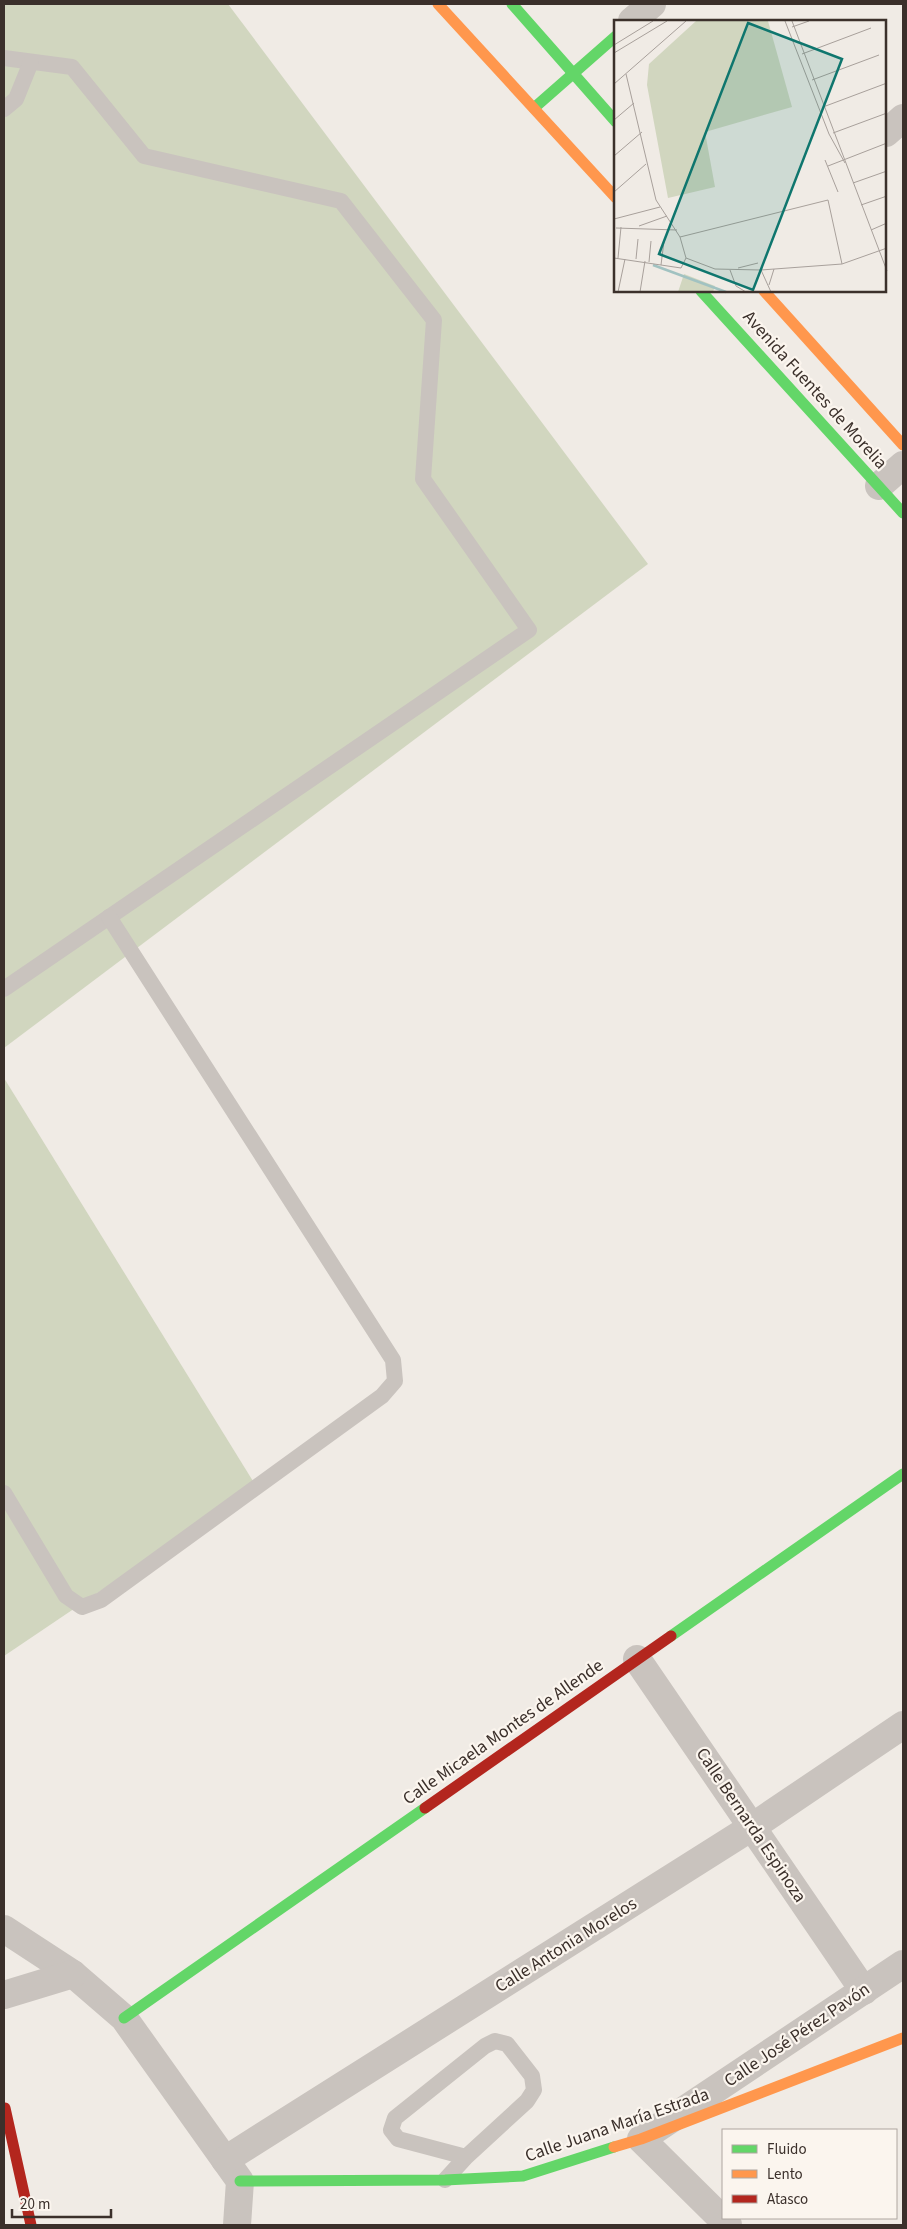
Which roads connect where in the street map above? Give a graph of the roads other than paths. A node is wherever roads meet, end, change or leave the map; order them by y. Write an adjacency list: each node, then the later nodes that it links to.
1 (438, 4): 9 (street)
2 (512, 4): 8 (street)
3 (652, 4): 4 (street)
4 (633, 20)
5 (614, 38): 8 (street)
6 (4, 58): 7 (lane)
7 (31, 62): 10 (lane); 21 (lane)
8 (573, 73): 9 (street); 12 (street)
9 (534, 108): 14 (street)
10 (4, 109)
11 (903, 118): 13 (street)
12 (614, 120)
13 (887, 132)
14 (614, 196)
15 (765, 292): 17 (street, Avenida Fuentes de Morelia)
16 (705, 293): 19 (street, Avenida Fuentes de Morelia)
17 (903, 444)
18 (903, 465): 19 (street)
19 (879, 486): 20 (street, Avenida Fuentes de Morelia)
20 (903, 513)
21 (109, 917): 22 (lane); 24 (lane)
22 (4, 989)
23 (900, 1483): 25 (street, Calle Micaela Montes de Allende)
24 (4, 1493)
25 (637, 1659): 27 (street, Calle Bernarda Espinoza); 33 (street, Calle Micaela Montes de Allende)
26 (903, 1725): 27 (street, Calle Antonia Morelos)
27 (752, 1827): 31 (street, Calle Bernarda Espinoza); 38 (street, Calle Antonia Morelos)
28 (4, 1929): 30 (street)
29 (903, 1964): 31 (street, Calle José Pérez Pavón)
30 (73, 1974): 32 (street); 33 (street)
31 (864, 1991): 36 (street, Calle José Pérez Pavón)
32 (4, 1995)
33 (124, 2018): 38 (street)
34 (903, 2038): 36 (street, Calle Juana María Estrada)
35 (5, 2108): 40 (street)
36 (641, 2139): 39 (street, Calle Juana María Estrada); 42 (street)
37 (466, 2158): 37 (lane); 39 (lane)
38 (232, 2170): 39 (street, Calle Juana María Estrada); 41 (street)
39 (444, 2180)
40 (31, 2225)
41 (237, 2225)
42 (728, 2225)

